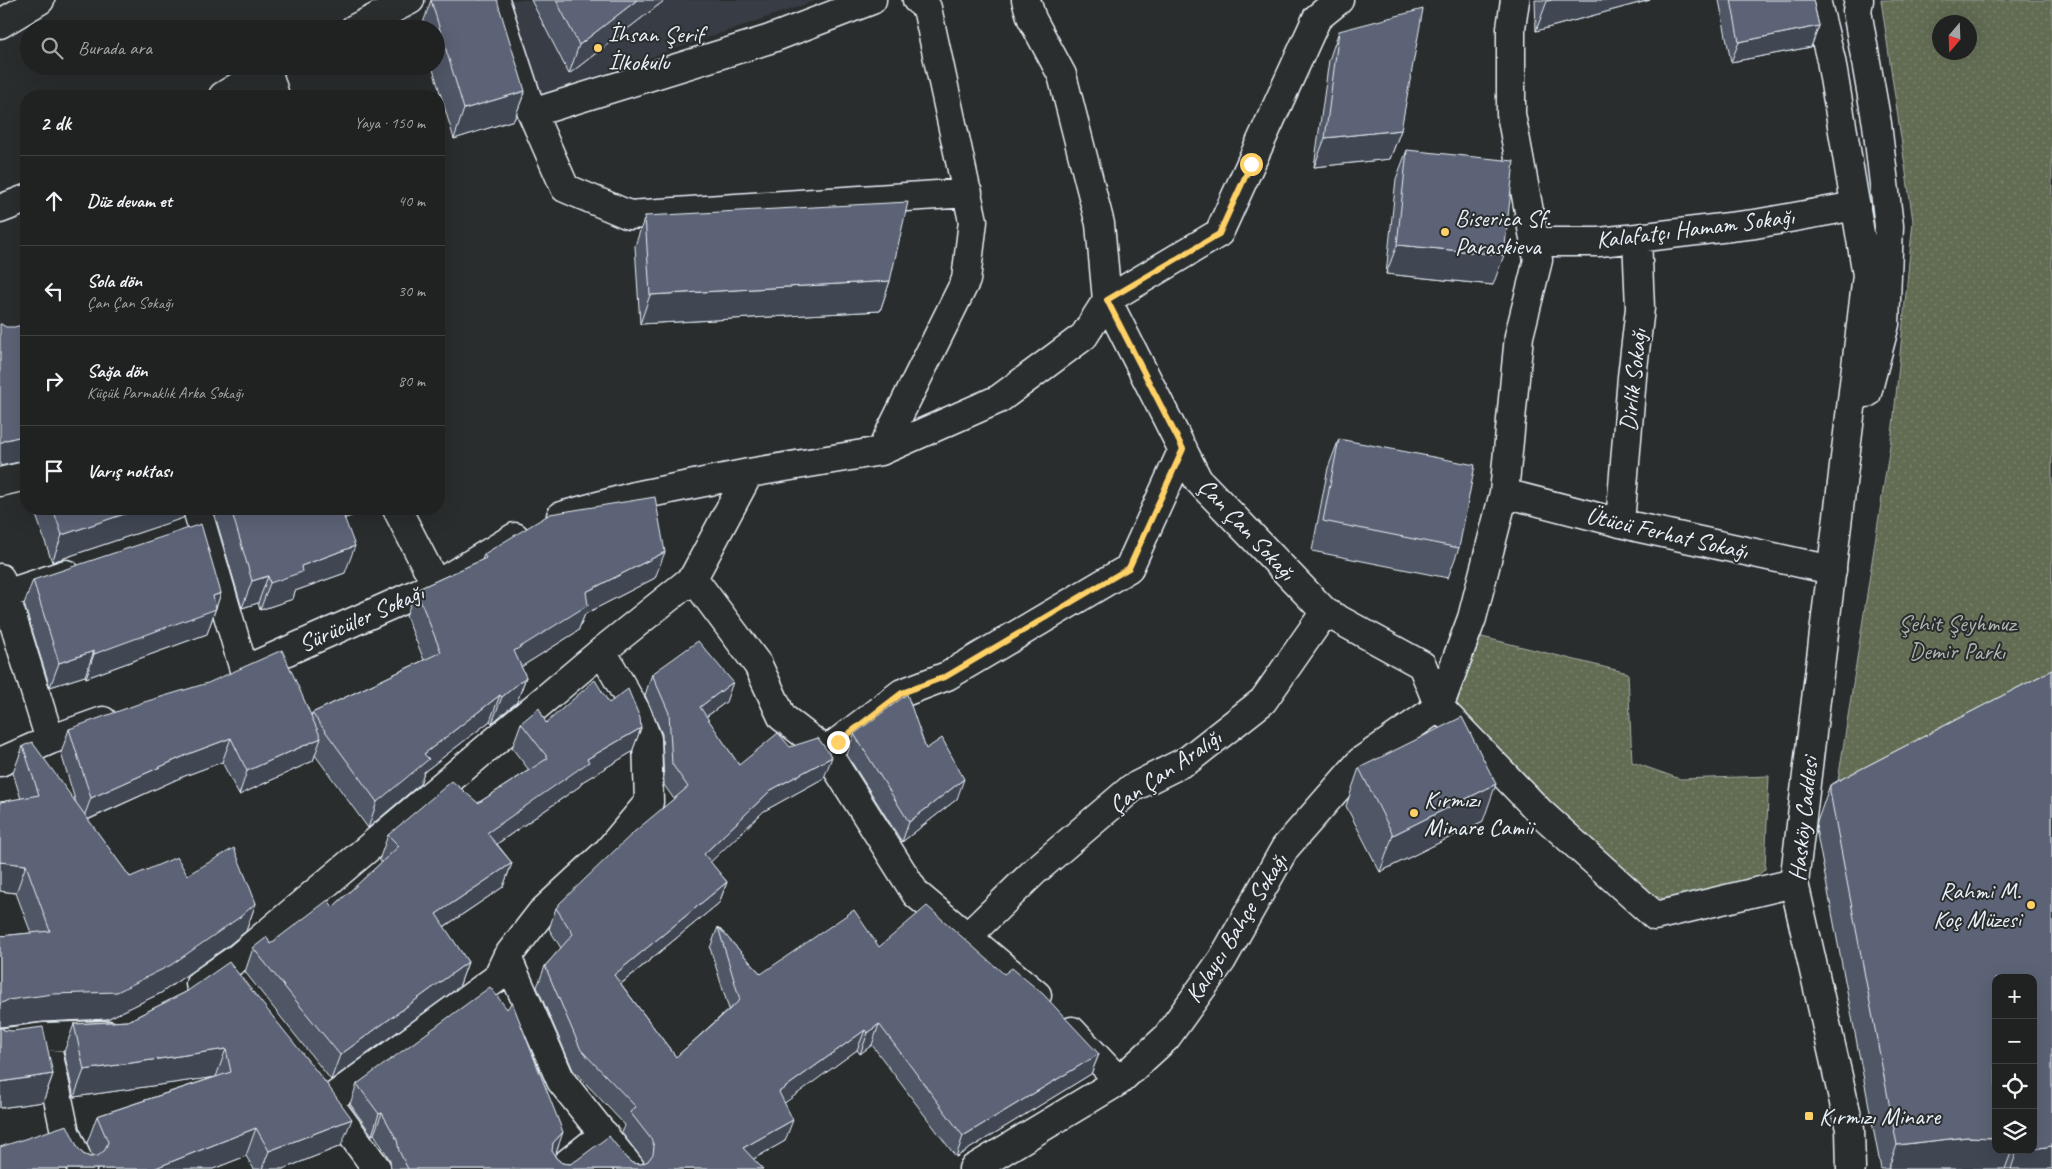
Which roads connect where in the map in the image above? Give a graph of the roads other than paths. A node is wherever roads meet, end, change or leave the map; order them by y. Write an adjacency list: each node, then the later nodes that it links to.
1 (40, 0): 13 (street)
2 (410, 0): 12 (street)
3 (495, 0): 18 (street)
4 (872, 0): 18 (street)
5 (917, 0): 19 (street)
6 (1026, 0): 25 (street)
7 (1339, 0): 11 (street)
8 (1515, 0): 24 (street)
9 (1816, 0): 21 (street)
10 (1859, 0): 32 (street)
11 (1317, 9): 25 (street)
12 (371, 20)
13 (0, 24)
14 (258, 75): 16 (street)
15 (271, 75): 17 (street)
16 (233, 90)
17 (274, 90)
18 (532, 113): 19 (street)
19 (968, 193): 27 (street)
20 (20, 201): 22 (street)
21 (1856, 206): 23 (street, Kalafatçı Hamam Sokağı); 32 (street)
22 (0, 209)
23 (1637, 238): 24 (street, Kalafatçı Hamam Sokağı); 34 (street, Dirlik Sokağı)
24 (1534, 242): 31 (street)
25 (1107, 300): 26 (street, Çan Çan Sokağı); 27 (street, Sürücüler Sokağı)
26 (1183, 449): 41 (street, Çan Çan Sokağı); 48 (street)
27 (881, 450): 28 (street, Sürücüler Sokağı)
28 (750, 473): 38 (street); 39 (street, Sürücüler Sokağı)
29 (20, 477): 30 (street)
30 (0, 482)
31 (1504, 493): 34 (street, Ütücü Ferhat Sokağı); 45 (street)
32 (1841, 494): 37 (street, Hasköy Caddesi)
33 (399, 515): 39 (street)
34 (1620, 523): 37 (street, Ütücü Ferhat Sokağı)
35 (193, 524): 43 (street)
36 (88, 566): 40 (street)
37 (1832, 570): 50 (street, Hasköy Caddesi)
38 (692, 578): 42 (street); 48 (street)
39 (436, 585): 43 (street, Sürücüler Sokağı)
40 (2, 590): 47 (street)
41 (1325, 612): 45 (street, Çan Çan Sokağı); 51 (street, Çan Çan Aralığı)
42 (602, 651): 52 (street); 53 (street)
43 (244, 670): 44 (street, Sürücüler Sokağı)
44 (216, 680)
45 (1438, 707): 50 (street); 58 (street, Kalaycı Bahçe Sokağı)
46 (124, 713): 47 (street)
47 (50, 740): 49 (street)
48 (826, 752): 51 (street)
49 (0, 762)
50 (1794, 883): 66 (street, Hasköy Caddesi)
51 (967, 937): 58 (street)
52 (507, 957): 59 (street); 60 (street)
53 (176, 1000)
54 (128, 1027): 55 (street)
55 (46, 1037): 56 (street); 61 (street)
56 (0, 1043)
57 (309, 1078): 59 (street)
58 (1119, 1082): 65 (street, Kalaycı Bahçe Sokağı)
59 (328, 1101): 62 (street)
60 (604, 1134): 63 (street); 64 (street)
61 (82, 1169)
62 (377, 1169)
63 (560, 1169)
64 (631, 1169)
65 (973, 1169)
66 (1851, 1169)

